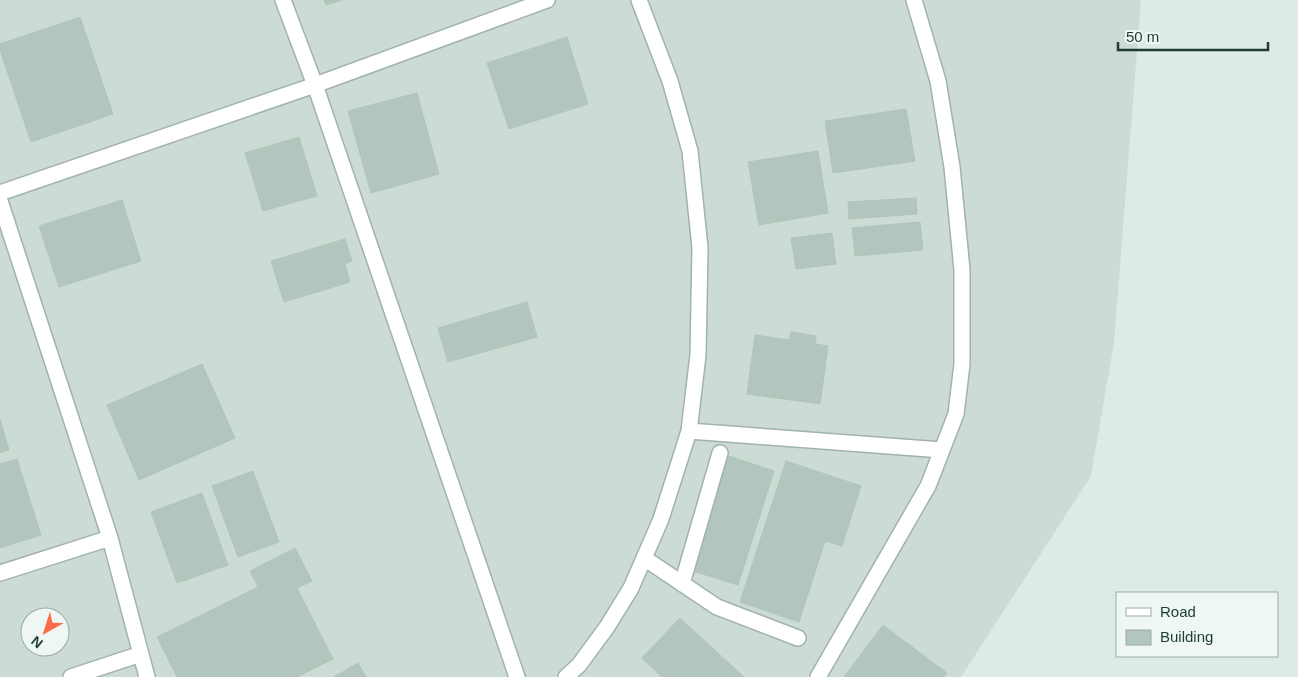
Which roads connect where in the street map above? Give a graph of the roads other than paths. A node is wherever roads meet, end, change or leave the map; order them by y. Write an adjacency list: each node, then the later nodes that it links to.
1 (284, 0): 5 (street)
2 (546, 0): 5 (street)
3 (639, 0): 8 (street)
4 (914, 0): 9 (street)
5 (315, 85): 6 (street); 19 (street)
6 (0, 193)
7 (0, 201): 11 (street)
8 (689, 431): 9 (street); 12 (street)
9 (942, 450): 21 (street)
10 (720, 453): 14 (street)
11 (110, 538): 13 (street); 16 (street)
12 (644, 558): 14 (street); 20 (street)
13 (0, 573)
14 (682, 584): 15 (street)
15 (798, 638)
16 (141, 654): 17 (street); 18 (street)
17 (71, 677)
18 (147, 677)
19 (517, 677)
20 (566, 677)
21 (818, 677)

